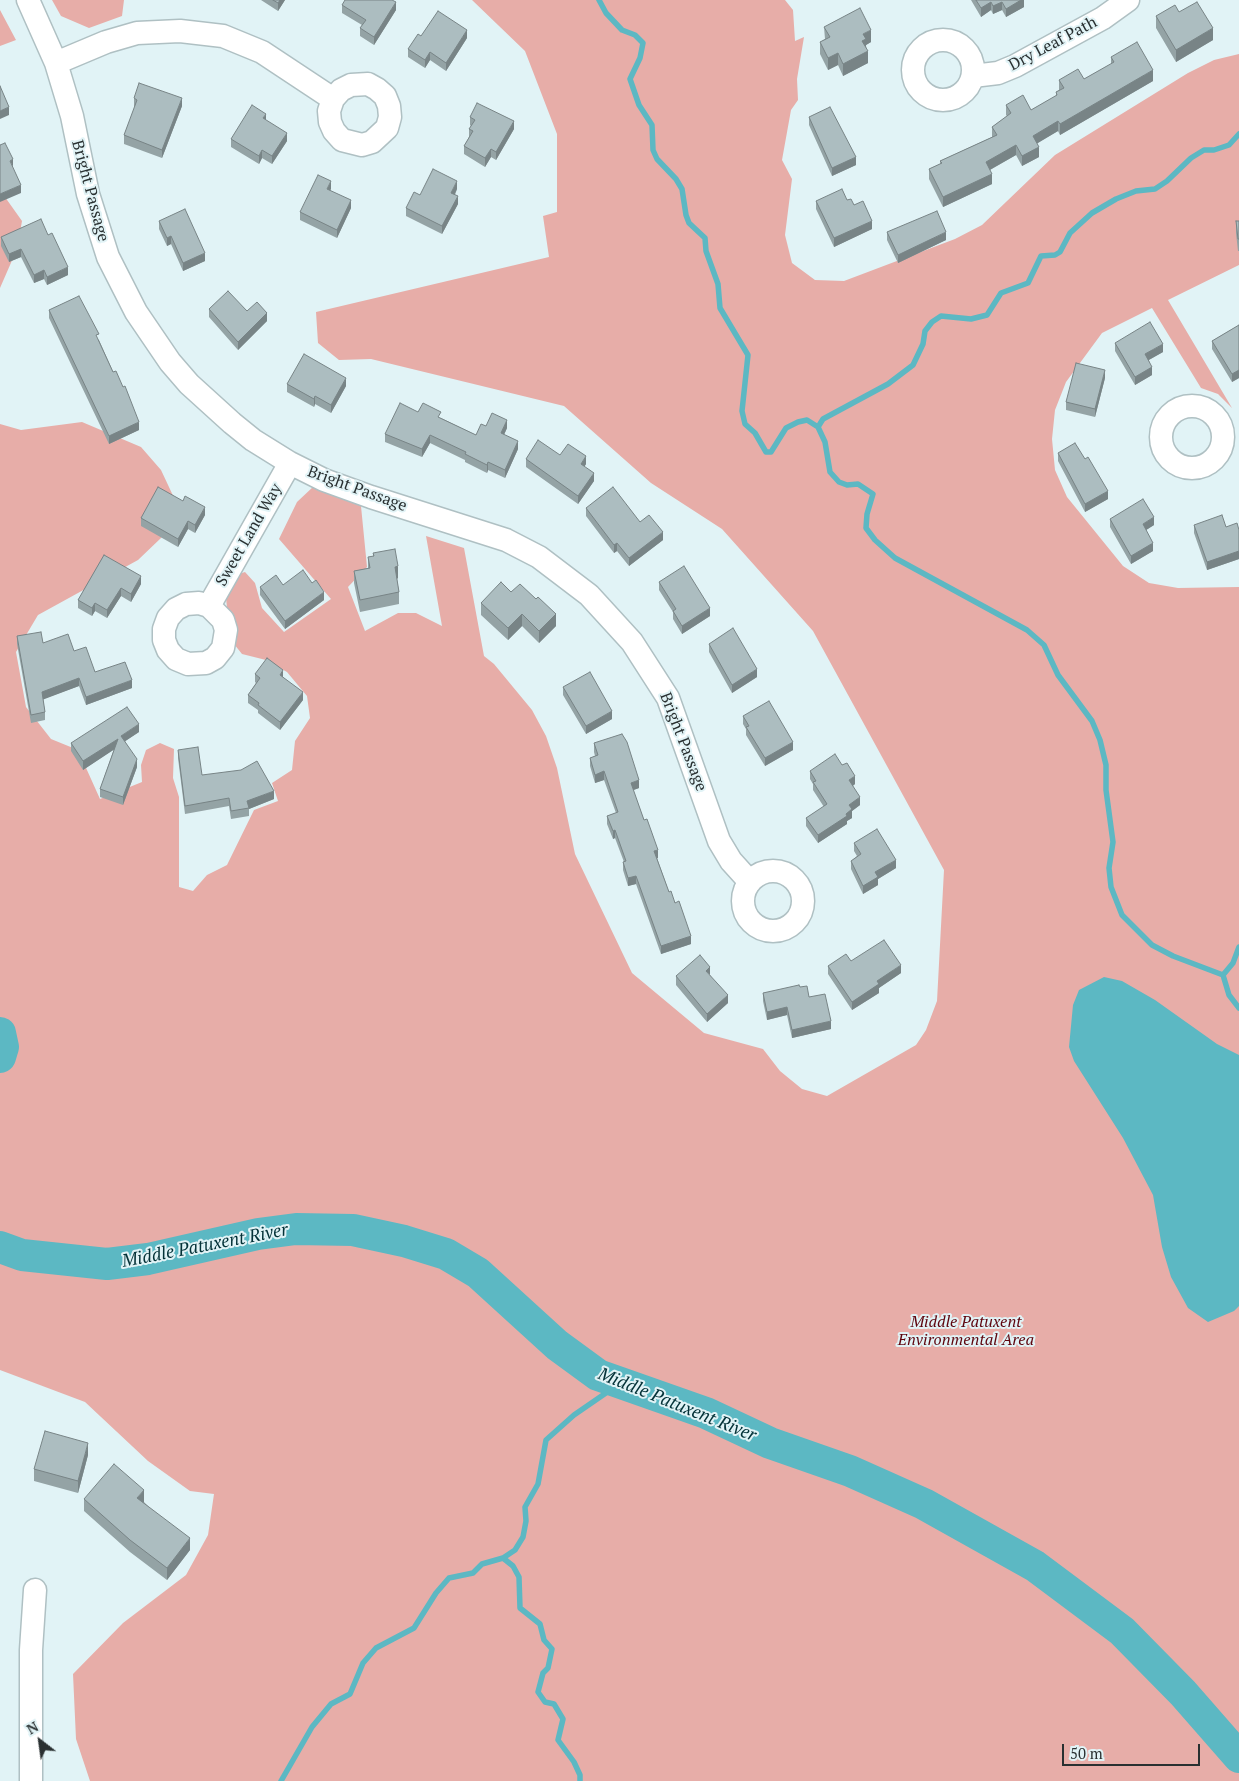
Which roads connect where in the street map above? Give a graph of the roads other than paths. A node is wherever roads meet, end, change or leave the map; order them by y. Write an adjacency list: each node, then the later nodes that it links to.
1 (28, 0): 3 (street, Bright Passage)
2 (1128, 0): 4 (street, Dry Leaf Path)
3 (56, 63): 5 (street); 6 (street, Bright Passage)
4 (973, 76)
5 (333, 99)
6 (290, 463): 7 (street, Sweet Land Way); 8 (street, Bright Passage)
7 (209, 606)
8 (750, 882)
9 (36, 1590): 10 (street)
10 (31, 1781)

